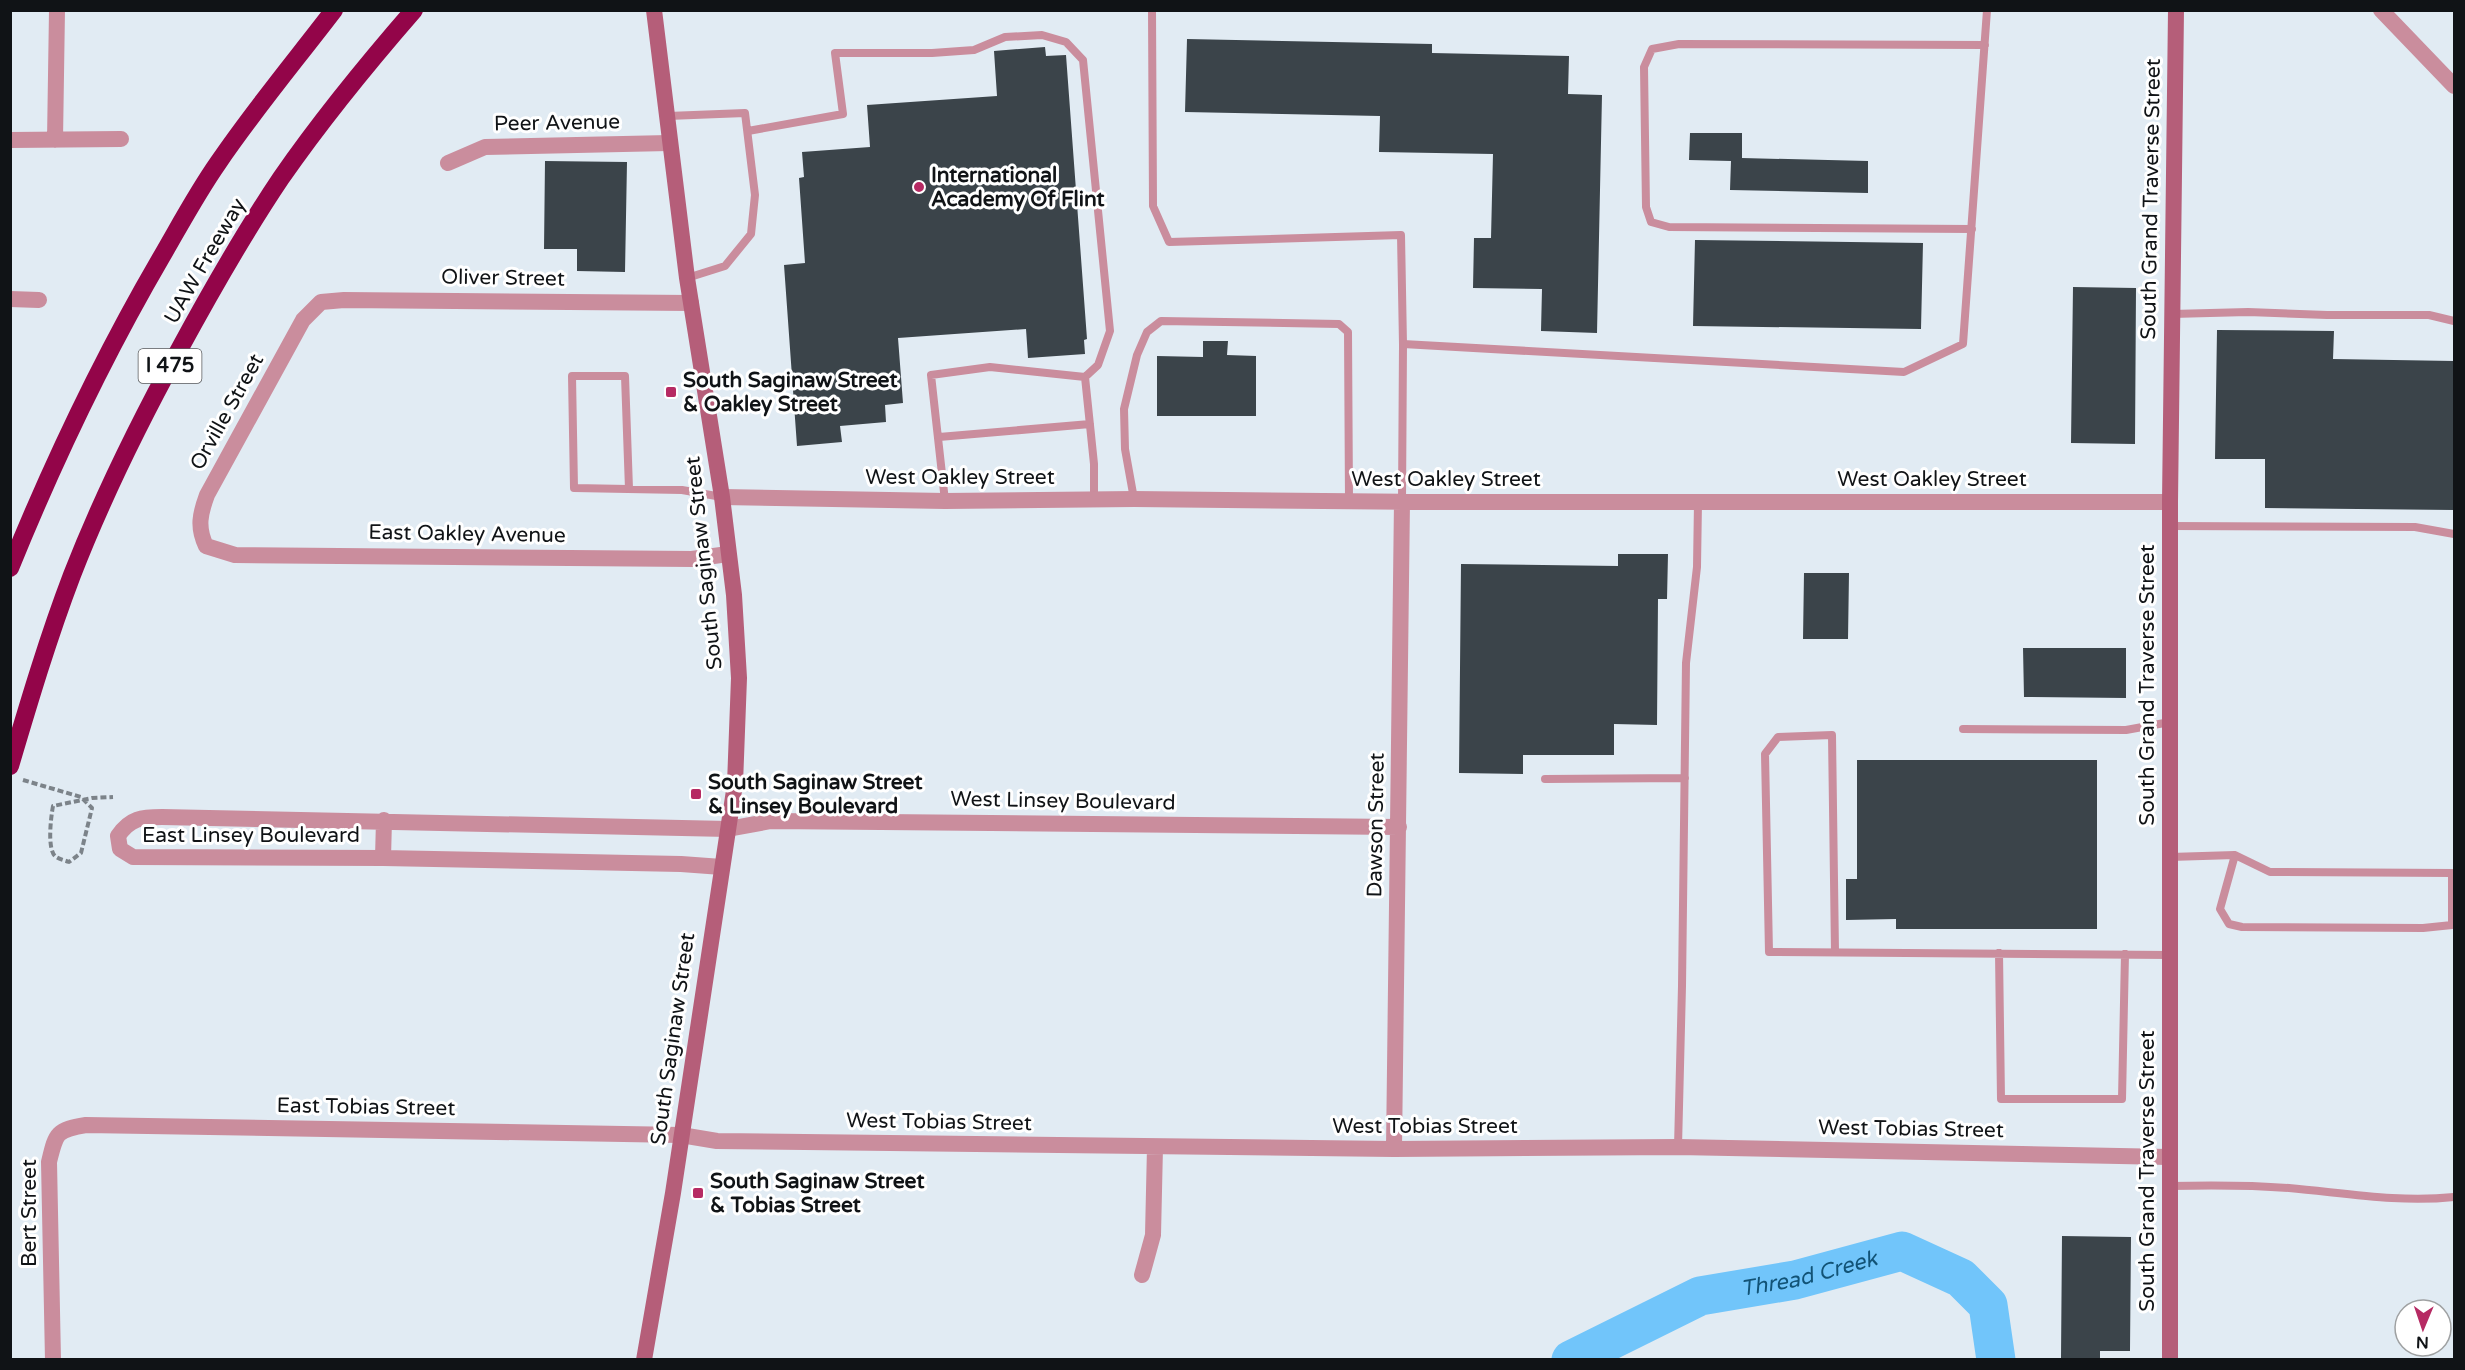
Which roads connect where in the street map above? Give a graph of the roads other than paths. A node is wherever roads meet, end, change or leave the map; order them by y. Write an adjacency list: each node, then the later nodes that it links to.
1 (57, 10): 15 (street)
2 (334, 10): 43 (highway, UAW Freeway / I 475)
3 (414, 10): 46 (highway, UAW Freeway / I 475)
4 (654, 10): 11 (main road, South Saginaw Street)
5 (1152, 10): 26 (lane)
6 (1988, 10): 9 (lane)
7 (2176, 10): 24 (main road, South Grand Traverse Street)
8 (2381, 10): 10 (street)
9 (1985, 45): 18 (lane); 18 (lane)
10 (2454, 86)
11 (668, 116): 12 (lane); 16 (main road, South Saginaw Street)
12 (748, 131): 19 (lane); 27 (lane)
13 (122, 139): 15 (street)
14 (10, 140): 15 (street)
15 (55, 140)
16 (669, 143): 17 (street, Peer Avenue); 19 (main road, South Saginaw Street)
17 (448, 163)
18 (1972, 229): 26 (lane)
19 (687, 278): 22 (main road, South Saginaw Street)
20 (10, 299): 21 (street)
21 (39, 300)
22 (691, 303): 23 (street, Oliver Street); 31 (main road, South Saginaw Street)
23 (316, 305): 41 (street, Orville Street)
24 (2172, 314): 25 (lane); 38 (main road, South Grand Traverse Street)
25 (2454, 321)
26 (1403, 344): 36 (lane)
27 (1085, 377): 28 (lane); 29 (lane)
28 (1090, 424): 29 (lane); 32 (lane)
29 (939, 442): 34 (lane)
30 (629, 489): 30 (lane); 31 (lane)
31 (722, 497): 34 (street, West Oakley Street); 42 (main road, South Saginaw Street)
32 (1094, 499): 33 (street, West Oakley Street); 34 (street, West Oakley Street)
33 (1134, 499): 35 (street, West Oakley Street); 35 (lane)
34 (945, 501)
35 (1349, 501): 36 (street, West Oakley Street)
36 (1402, 501): 37 (street, West Oakley Street); 50 (street, Dawson Street)
37 (1698, 502): 38 (street, West Oakley Street); 47 (lane)
38 (2170, 502): 39 (main road, South Grand Traverse Street)
39 (2170, 526): 40 (lane); 44 (main road, South Grand Traverse Street)
40 (2454, 534)
41 (206, 546): 42 (street, East Oakley Avenue)
42 (728, 554): 51 (main road, South Saginaw Street)
43 (10, 568)
44 (2170, 722): 45 (lane); 53 (main road, South Grand Traverse Street)
45 (1963, 729)
46 (15, 773)
47 (1685, 778): 48 (lane); 63 (lane)
48 (1545, 779)
49 (384, 820): 51 (street, East Linsey Boulevard); 54 (street, East Linsey Boulevard); 54 (street, East Linsey Boulevard)
50 (1399, 827): 51 (street, West Linsey Boulevard); 64 (street, Dawson Street)
51 (728, 829): 55 (main road, South Saginaw Street)
52 (2235, 855): 52 (lane); 53 (lane)
53 (2170, 857): 59 (main road, South Grand Traverse Street)
54 (383, 858): 55 (street, East Linsey Boulevard)
55 (722, 867): 60 (main road, South Saginaw Street)
56 (1835, 952): 56 (lane); 57 (lane)
57 (2000, 953): 58 (lane); 58 (lane)
58 (2125, 954): 59 (lane)
59 (2169, 955): 65 (main road, South Grand Traverse Street)
60 (681, 1135): 61 (street, East Tobias Street); 62 (street, West Tobias Street); 70 (main road, South Saginaw Street)
61 (55, 1140): 69 (street, Bert Street)
62 (1155, 1147): 64 (street, West Tobias Street); 68 (street)
63 (1678, 1147): 64 (street, West Tobias Street); 65 (street, West Tobias Street)
64 (1394, 1149)
65 (2169, 1157): 66 (main road, South Grand Traverse Street)
66 (2169, 1186): 67 (lane); 71 (main road, South Grand Traverse Street)
67 (2454, 1197)
68 (1142, 1275)
69 (53, 1359)
70 (644, 1359)
71 (2170, 1359)

